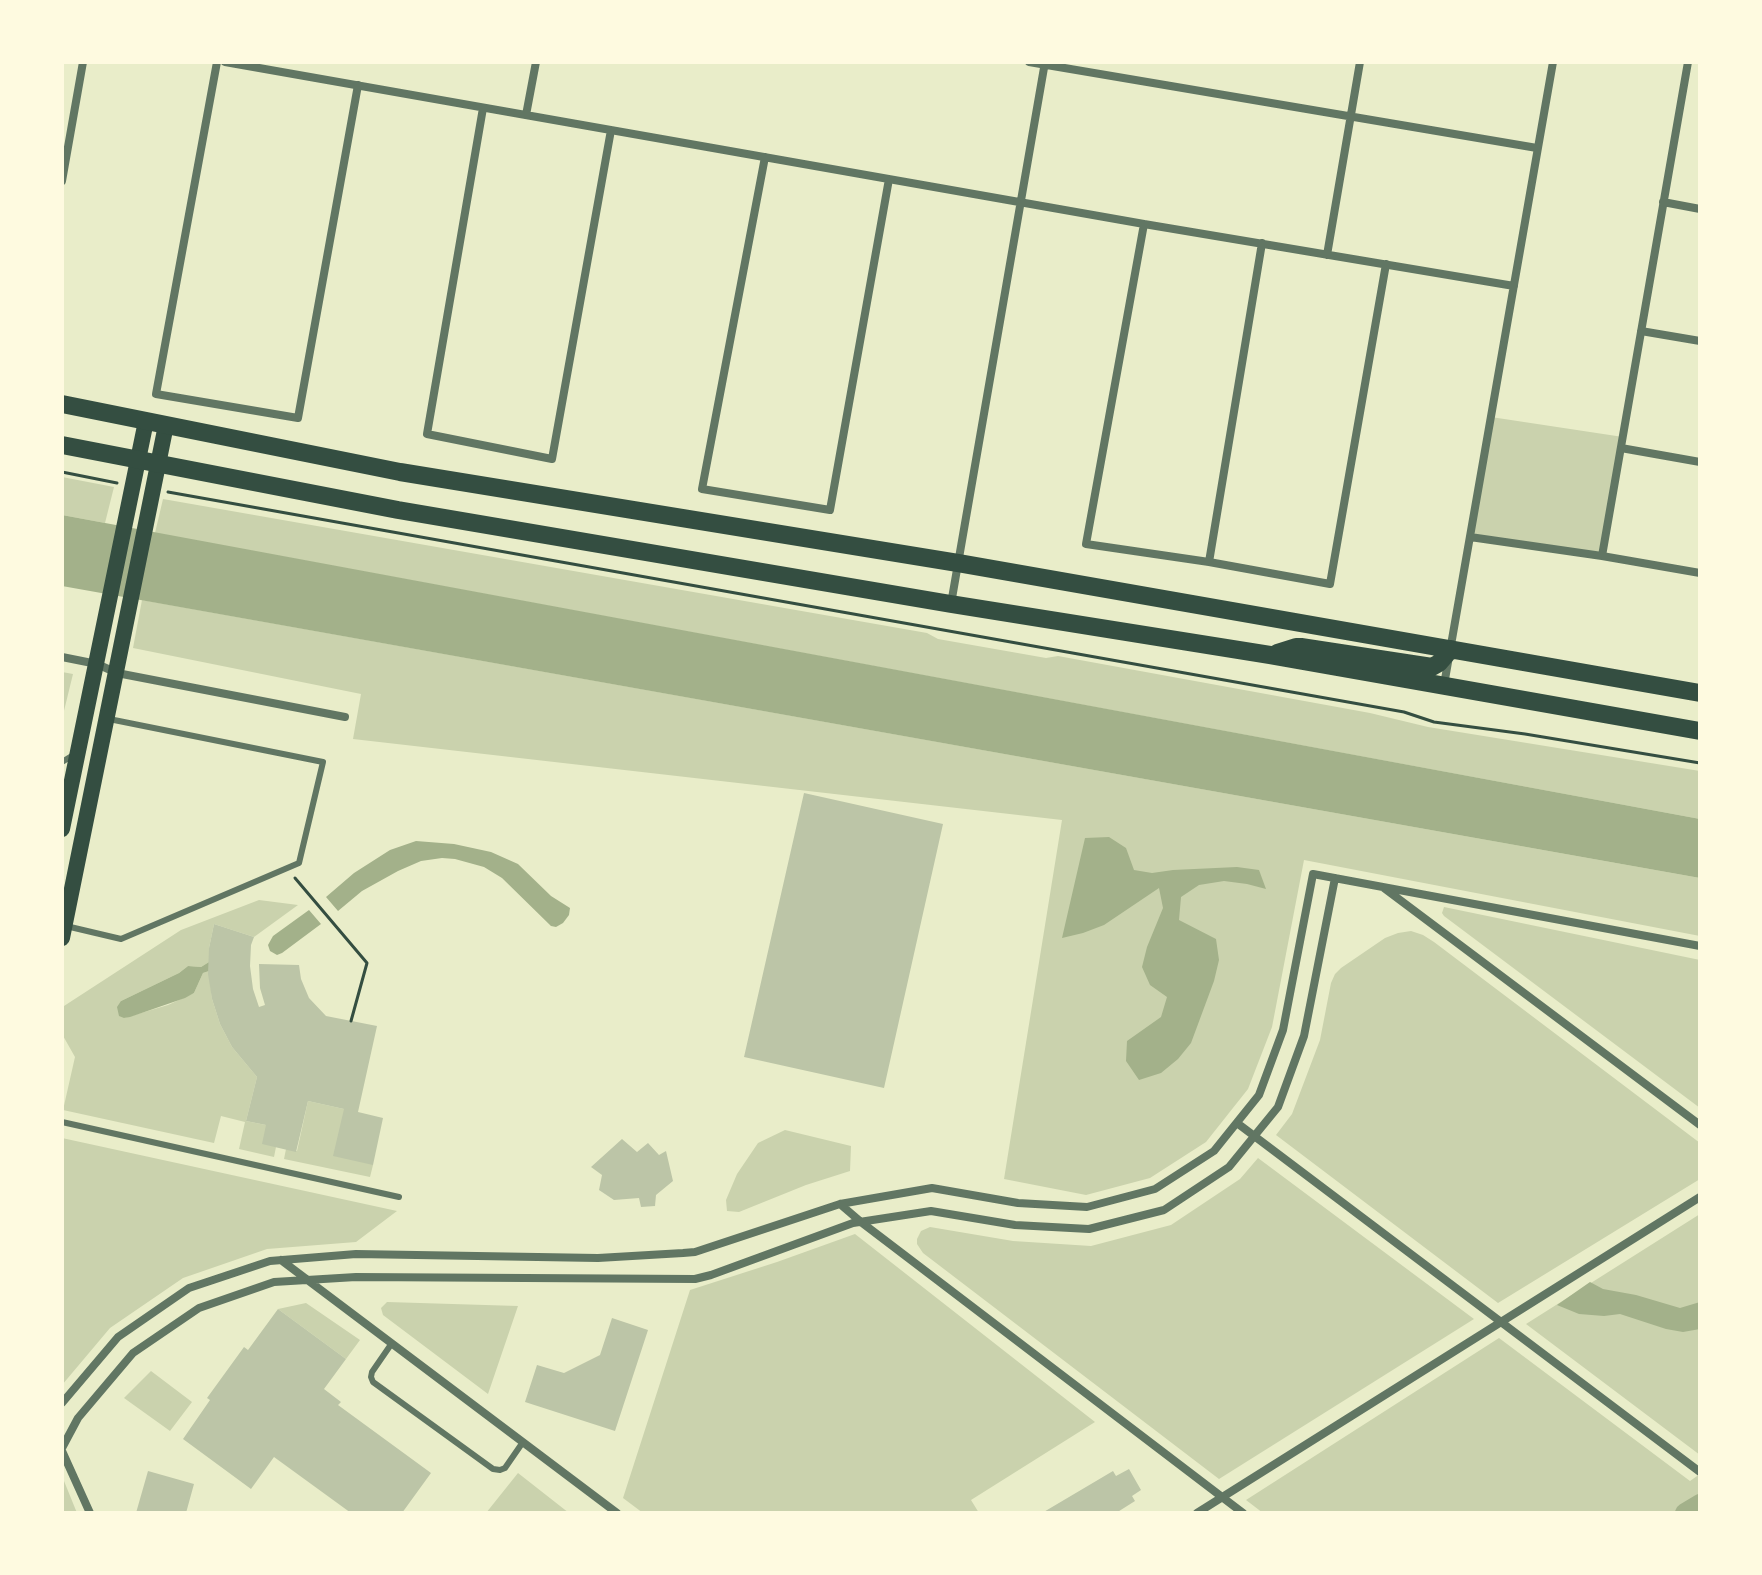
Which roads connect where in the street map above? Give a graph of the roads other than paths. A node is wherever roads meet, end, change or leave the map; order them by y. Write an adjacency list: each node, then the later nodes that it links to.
1 (83, 62): 18 (street)
2 (217, 62): 10 (street)
3 (225, 62): 10 (street)
4 (536, 62): 12 (street)
5 (1029, 62): 9 (street)
6 (1360, 62): 13 (street)
7 (1553, 62): 15 (street)
8 (1688, 62): 20 (street)
9 (1045, 63): 13 (street); 19 (street)
10 (358, 85): 11 (street)
11 (483, 108): 12 (street); 14 (street)
12 (526, 115): 14 (street)
13 (1351, 117): 15 (street); 24 (street)
14 (611, 130): 16 (street)
15 (1537, 148): 26 (street)
16 (765, 157): 17 (street); 17 (street)
17 (889, 179): 19 (street)
18 (62, 181)
19 (1020, 201): 22 (street); 40 (street)
20 (1663, 202): 21 (street); 27 (street)
21 (1700, 209)
22 (1144, 224): 23 (street); 39 (street)
23 (1262, 243): 24 (street); 39 (street)
24 (1327, 255): 25 (street)
25 (1386, 264): 26 (street); 39 (street)
26 (1514, 286): 37 (street)
27 (1641, 331): 28 (street); 33 (street)
28 (1700, 341)
29 (62, 404): 30 (main road)
30 (146, 421): 31 (main road); 34 (main road)
31 (166, 425): 36 (main road); 40 (main road)
32 (62, 445): 34 (main road)
33 (1621, 448): 35 (street); 38 (street)
34 (138, 459): 36 (main road); 46 (main road)
35 (1700, 462)
36 (158, 465): 42 (main road); 47 (main road)
37 (1470, 537): 38 (street); 43 (street)
38 (1602, 556): 41 (street)
39 (1209, 562)
40 (958, 563): 42 (street); 43 (main road)
41 (1700, 573)
42 (951, 604): 44 (main road)
43 (1451, 649): 44 (main road); 48 (street); 49 (main road)
44 (1270, 655): 48 (main road)
45 (62, 657): 46 (street)
46 (97, 664): 47 (street); 53 (main road)
47 (117, 673): 50 (street); 51 (main road)
48 (1444, 685): 52 (main road)
49 (1700, 693)
50 (345, 717)
51 (107, 719): 58 (main road); 58 (lane)
52 (1700, 731)
53 (78, 753): 54 (lane); 55 (main road)
54 (62, 762)
55 (62, 829)
56 (1335, 878): 57 (street); 61 (street); 63 (street)
57 (1382, 887): 59 (street); 62 (street)
58 (63, 930)
59 (1700, 946)
60 (62, 1122): 64 (lane)
61 (1237, 1123): 63 (street); 66 (street)
62 (1700, 1125)
63 (1254, 1136): 67 (street); 70 (street)
64 (399, 1197)
65 (1700, 1197): 70 (street)
66 (840, 1204): 67 (street); 68 (street)
67 (861, 1222): 69 (street); 76 (street)
68 (281, 1260): 69 (street); 72 (street)
69 (308, 1280): 71 (street); 74 (street)
70 (1501, 1322): 75 (street); 76 (street)
71 (392, 1343): 73 (street); 73 (lane)
72 (62, 1403)
73 (523, 1442): 78 (street)
74 (62, 1449): 77 (street)
75 (1700, 1472)
76 (1222, 1497): 79 (street); 80 (street)
77 (90, 1513)
78 (617, 1513)
79 (1197, 1513)
80 (1243, 1513)

